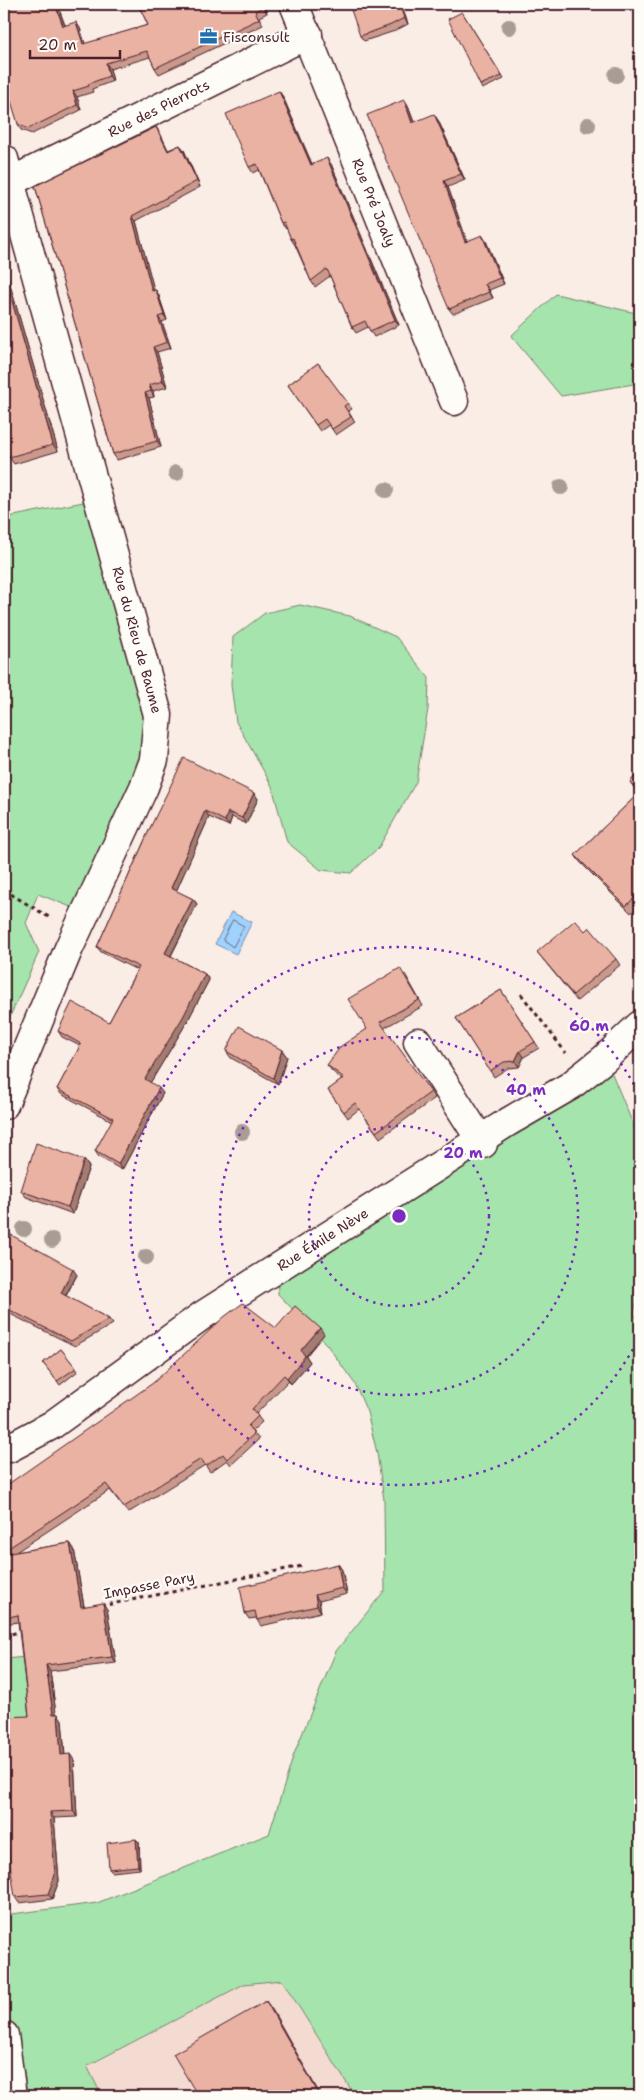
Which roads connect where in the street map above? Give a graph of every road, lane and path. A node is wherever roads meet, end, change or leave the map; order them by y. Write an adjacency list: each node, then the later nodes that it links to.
1 (294, 4): 2 (street, Rue Pré Joaly)
2 (308, 34): 3 (street, Rue des Pierrots); 4 (street, Rue Pré Joaly)
3 (7, 170): 6 (street, Rue du Rieu de Baume)
4 (454, 401)
5 (4, 890): 6 (path)
6 (76, 933): 11 (street, Rue du Rieu de Baume)
7 (521, 994): 10 (path)
8 (640, 1025): 10 (street, Rue Émile Nève)
9 (418, 1042): 12 (street)
10 (583, 1075): 12 (street, Rue Émile Nève)
11 (4, 1105)
12 (481, 1142): 13 (street, Rue Émile Nève)
13 (4, 1448)
14 (302, 1566): 15 (path, Impasse Pary)
15 (94, 1607)
16 (25, 1630): 17 (path)
17 (4, 1636)
18 (4, 2034): 19 (street)
19 (12, 2096)

